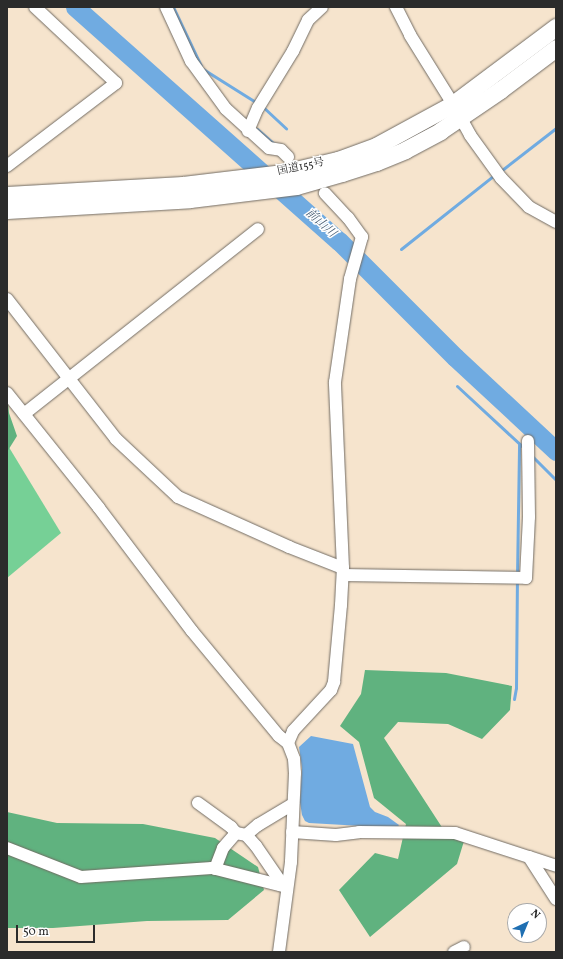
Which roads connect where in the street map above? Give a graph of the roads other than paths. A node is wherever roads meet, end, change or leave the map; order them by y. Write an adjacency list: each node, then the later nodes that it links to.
1 (35, 7): 10 (street)
2 (166, 7): 8 (street)
3 (322, 7): 8 (street)
4 (396, 7): 7 (street)
5 (556, 27): 7 (highway, 国道155号)
6 (556, 48): 7 (highway, 国道155号)
7 (457, 111): 9 (highway, 国道155号); 13 (highway, 国道155号); 14 (street)
8 (248, 131): 9 (street)
9 (286, 165): 12 (highway, 国道155号)
10 (7, 166)
11 (325, 194): 21 (street)
12 (7, 195)
13 (7, 210)
14 (556, 222)
15 (258, 229): 17 (street)
16 (7, 298): 17 (street)
17 (69, 378): 19 (street); 21 (street)
18 (7, 393): 19 (street)
19 (24, 414): 22 (street)
20 (528, 441): 21 (street)
21 (343, 571): 22 (street)
22 (288, 743): 24 (street)
23 (198, 803): 26 (street)
24 (293, 804): 25 (street); 26 (street)
25 (292, 832): 28 (street); 31 (street)
26 (241, 834): 30 (street); 31 (street)
27 (7, 848): 30 (street)
28 (529, 857): 29 (street); 32 (street)
29 (556, 866)
30 (215, 869): 31 (street)
31 (284, 886): 33 (street)
32 (556, 899)
33 (279, 952)

